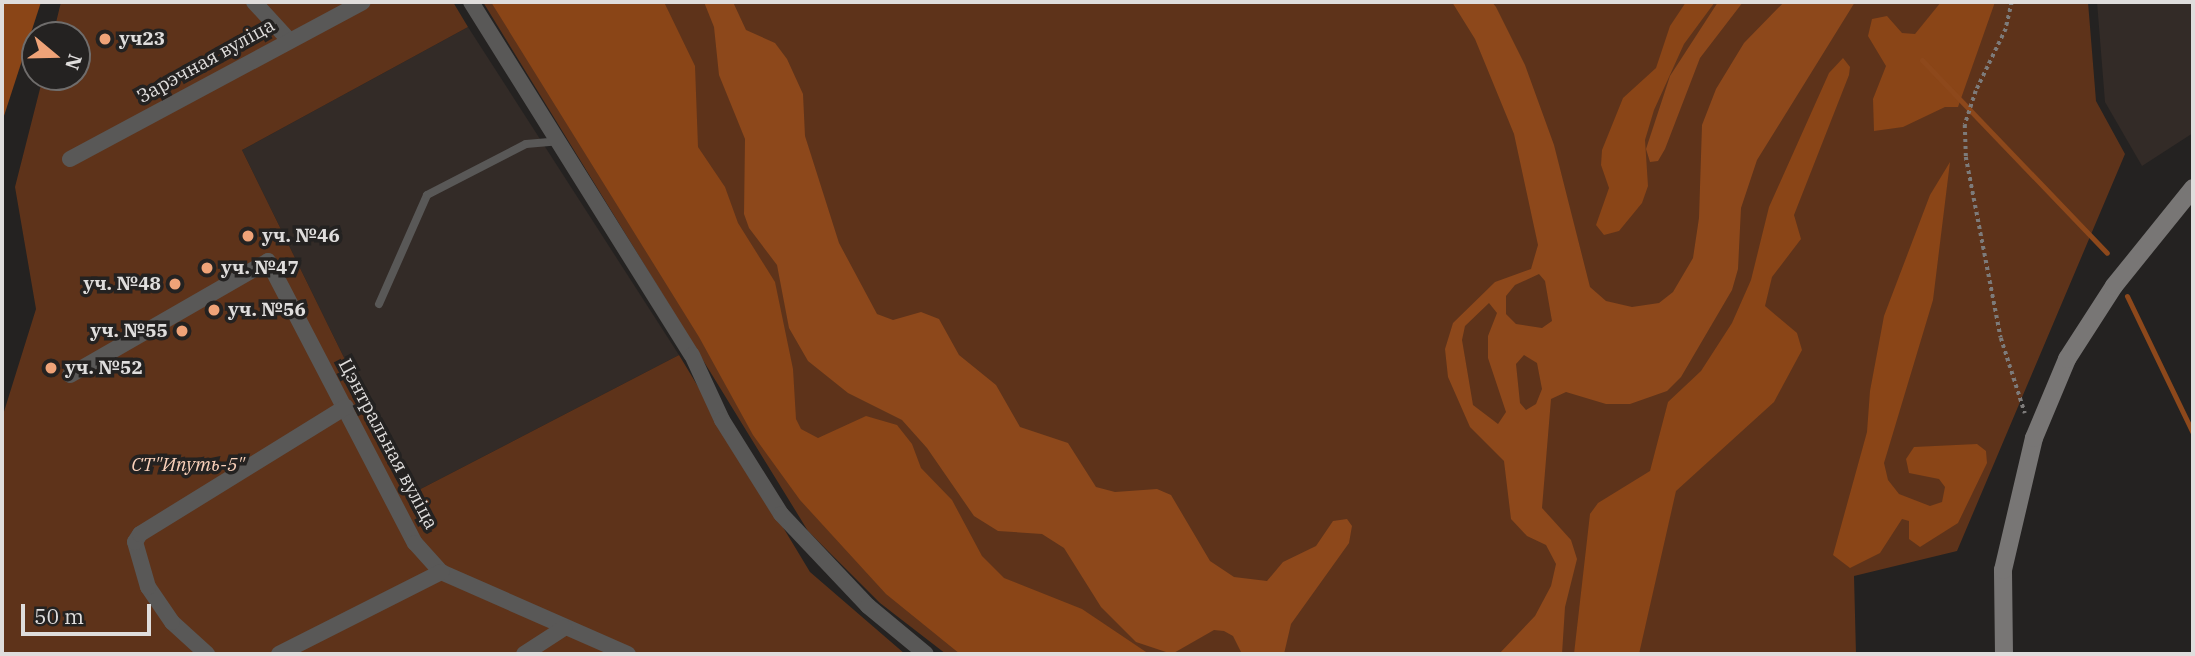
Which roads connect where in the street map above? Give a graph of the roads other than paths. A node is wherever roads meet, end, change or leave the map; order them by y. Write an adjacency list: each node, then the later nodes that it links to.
1 (254, 2): 4 (street)
2 (363, 2): 4 (street, Зарэчная вуліца)
3 (471, 2): 5 (street)
4 (288, 40): 6 (street, Зарэчная вуліца)
5 (558, 141): 8 (lane); 17 (street)
6 (69, 159)
7 (2193, 188): 18 (street)
8 (379, 304)
9 (70, 375): 10 (street, Цэнтральная вуліца)
10 (346, 407): 11 (street, Цэнтральная вуліца); 13 (street)
11 (441, 572): 12 (street, Цэнтральная вуліца); 14 (street)
12 (564, 628): 15 (street); 16 (street, Цэнтральная вуліца)
13 (207, 654)
14 (279, 654)
15 (524, 654)
16 (628, 654)
17 (926, 654)
18 (2004, 654)

